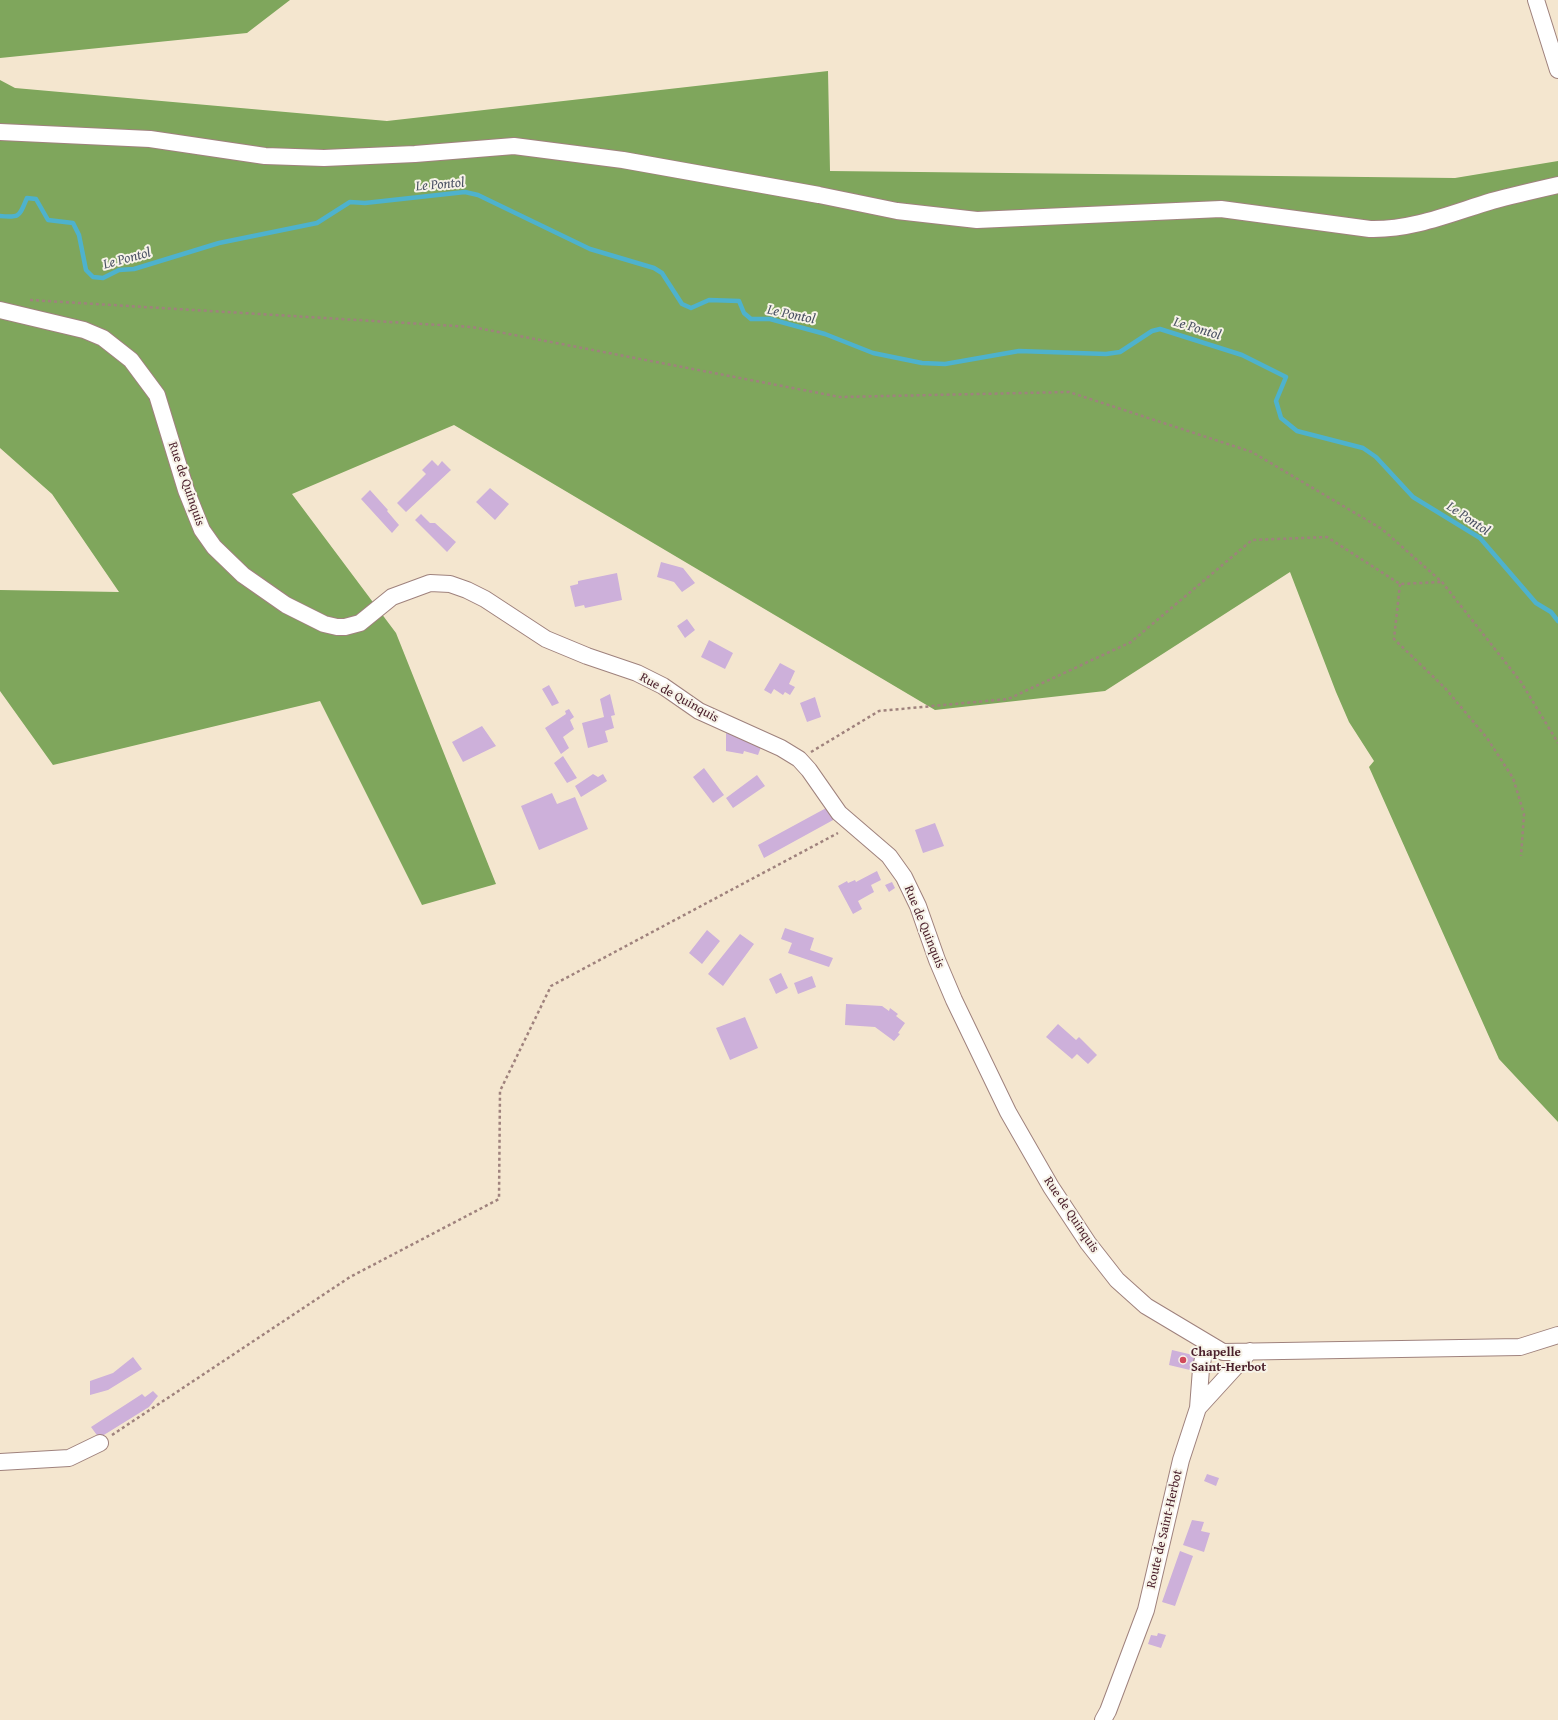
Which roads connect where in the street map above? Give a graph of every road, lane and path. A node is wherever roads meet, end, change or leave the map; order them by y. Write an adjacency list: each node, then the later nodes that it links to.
1 (1536, 0): 2 (street)
2 (1558, 70)
3 (0, 132): 4 (street)
4 (1558, 185)
5 (23, 299): 7 (path)
6 (0, 310): 10 (street, Rue de Quinquis)
7 (1442, 582): 8 (path); 9 (path)
8 (1400, 584): 10 (path); 12 (path)
9 (1558, 743)
10 (799, 759): 11 (street, Rue de Quinquis)
11 (853, 825): 14 (street, Rue de Quinquis); 17 (path)
12 (1521, 856)
13 (1558, 1335): 15 (street)
14 (1206, 1342): 15 (street, Rue de Quinquis); 16 (street)
15 (1250, 1351): 16 (street, Route de Saint-Herbot)
16 (1198, 1408): 19 (street, Route de Saint-Herbot)
17 (100, 1443): 18 (street)
18 (0, 1462)
19 (1103, 1720)

